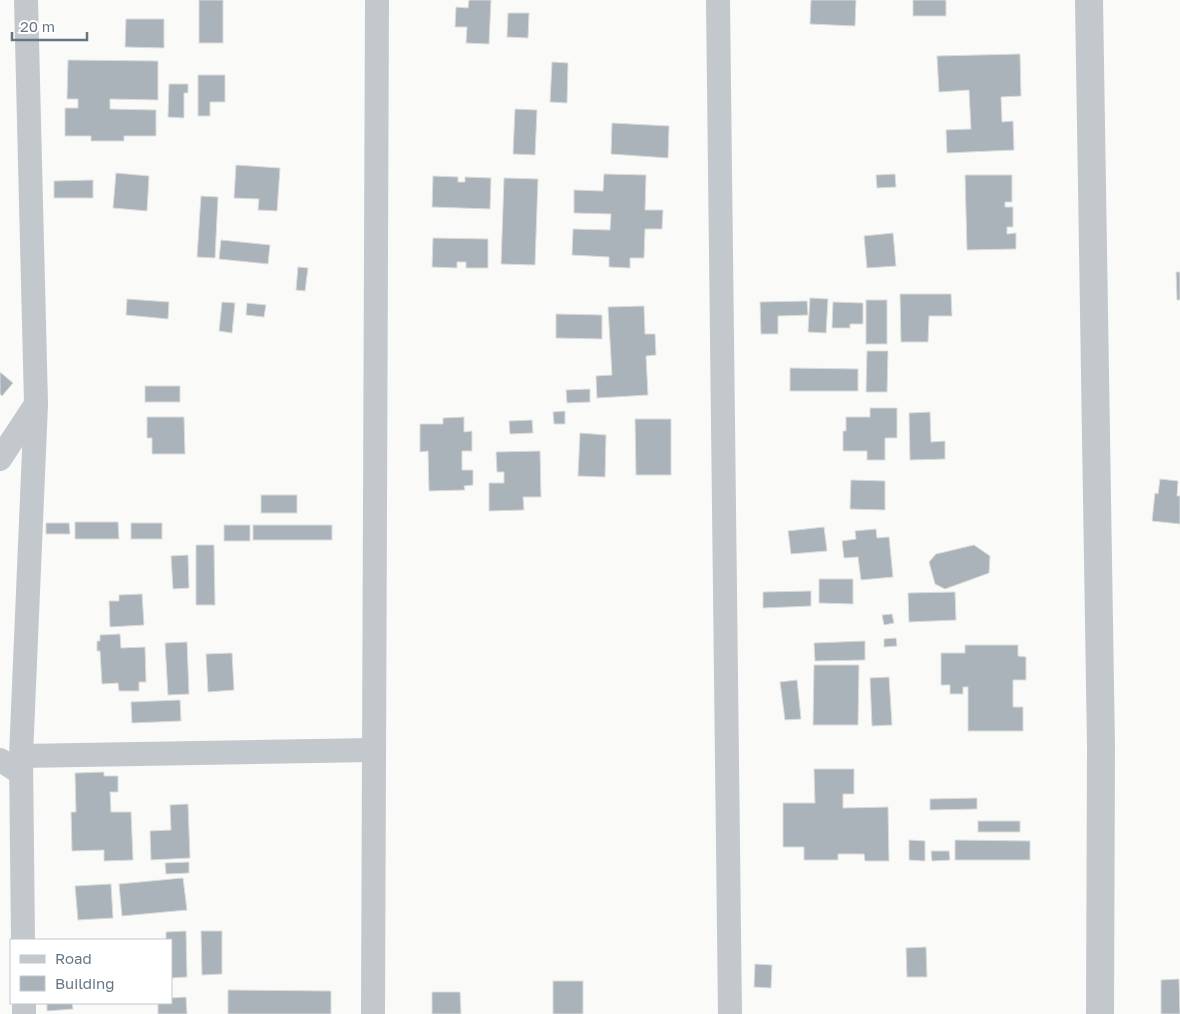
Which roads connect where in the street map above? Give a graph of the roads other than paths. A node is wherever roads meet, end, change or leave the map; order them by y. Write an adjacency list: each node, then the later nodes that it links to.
1 (26, 0): 5 (street)
2 (377, 0): 7 (street)
3 (718, 0): 11 (street)
4 (1089, 0): 12 (street)
5 (36, 404): 6 (street); 8 (street)
6 (0, 459)
7 (373, 750): 8 (street); 10 (street)
8 (14, 763): 9 (street)
9 (23, 939)
10 (373, 1014)
11 (730, 1014)
12 (1100, 1014)

